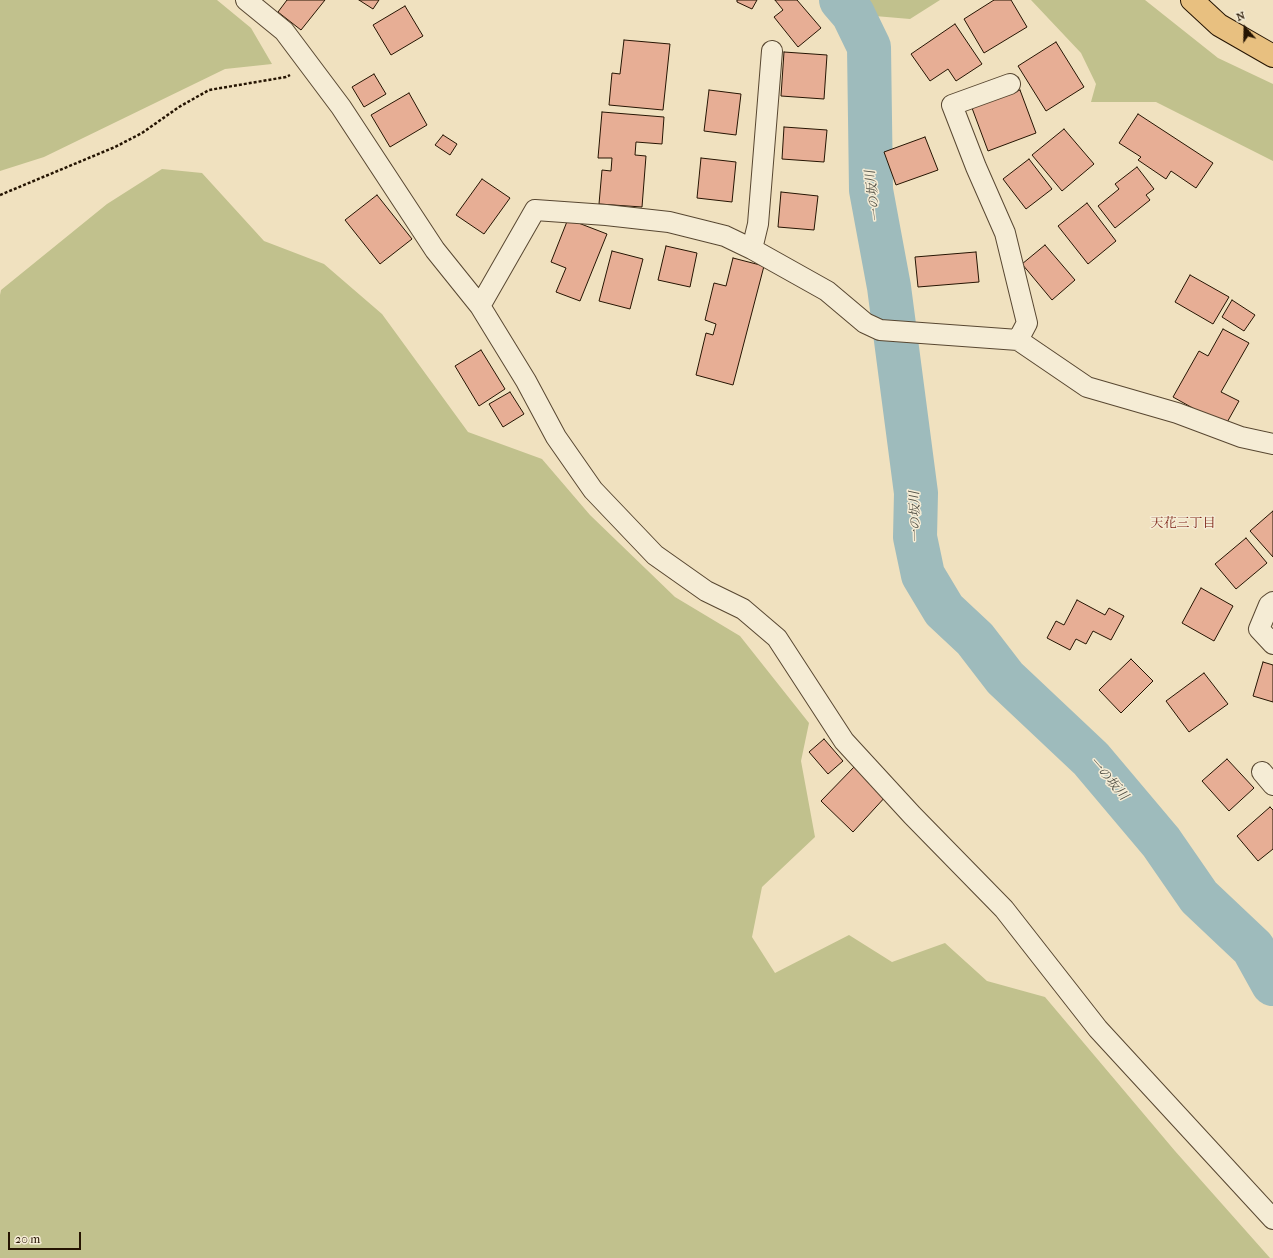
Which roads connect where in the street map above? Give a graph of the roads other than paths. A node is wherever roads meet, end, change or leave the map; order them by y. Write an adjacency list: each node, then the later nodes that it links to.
1 (246, 0): 7 (street)
2 (1192, 0): 4 (main road)
3 (772, 51): 6 (street)
4 (1273, 56)
5 (1010, 84): 8 (street)
6 (752, 249): 7 (street); 8 (street)
7 (480, 306): 12 (street)
8 (1018, 340): 9 (street)
9 (1273, 444)
10 (1273, 602): 11 (street)
11 (1273, 644)
12 (1273, 1219)

